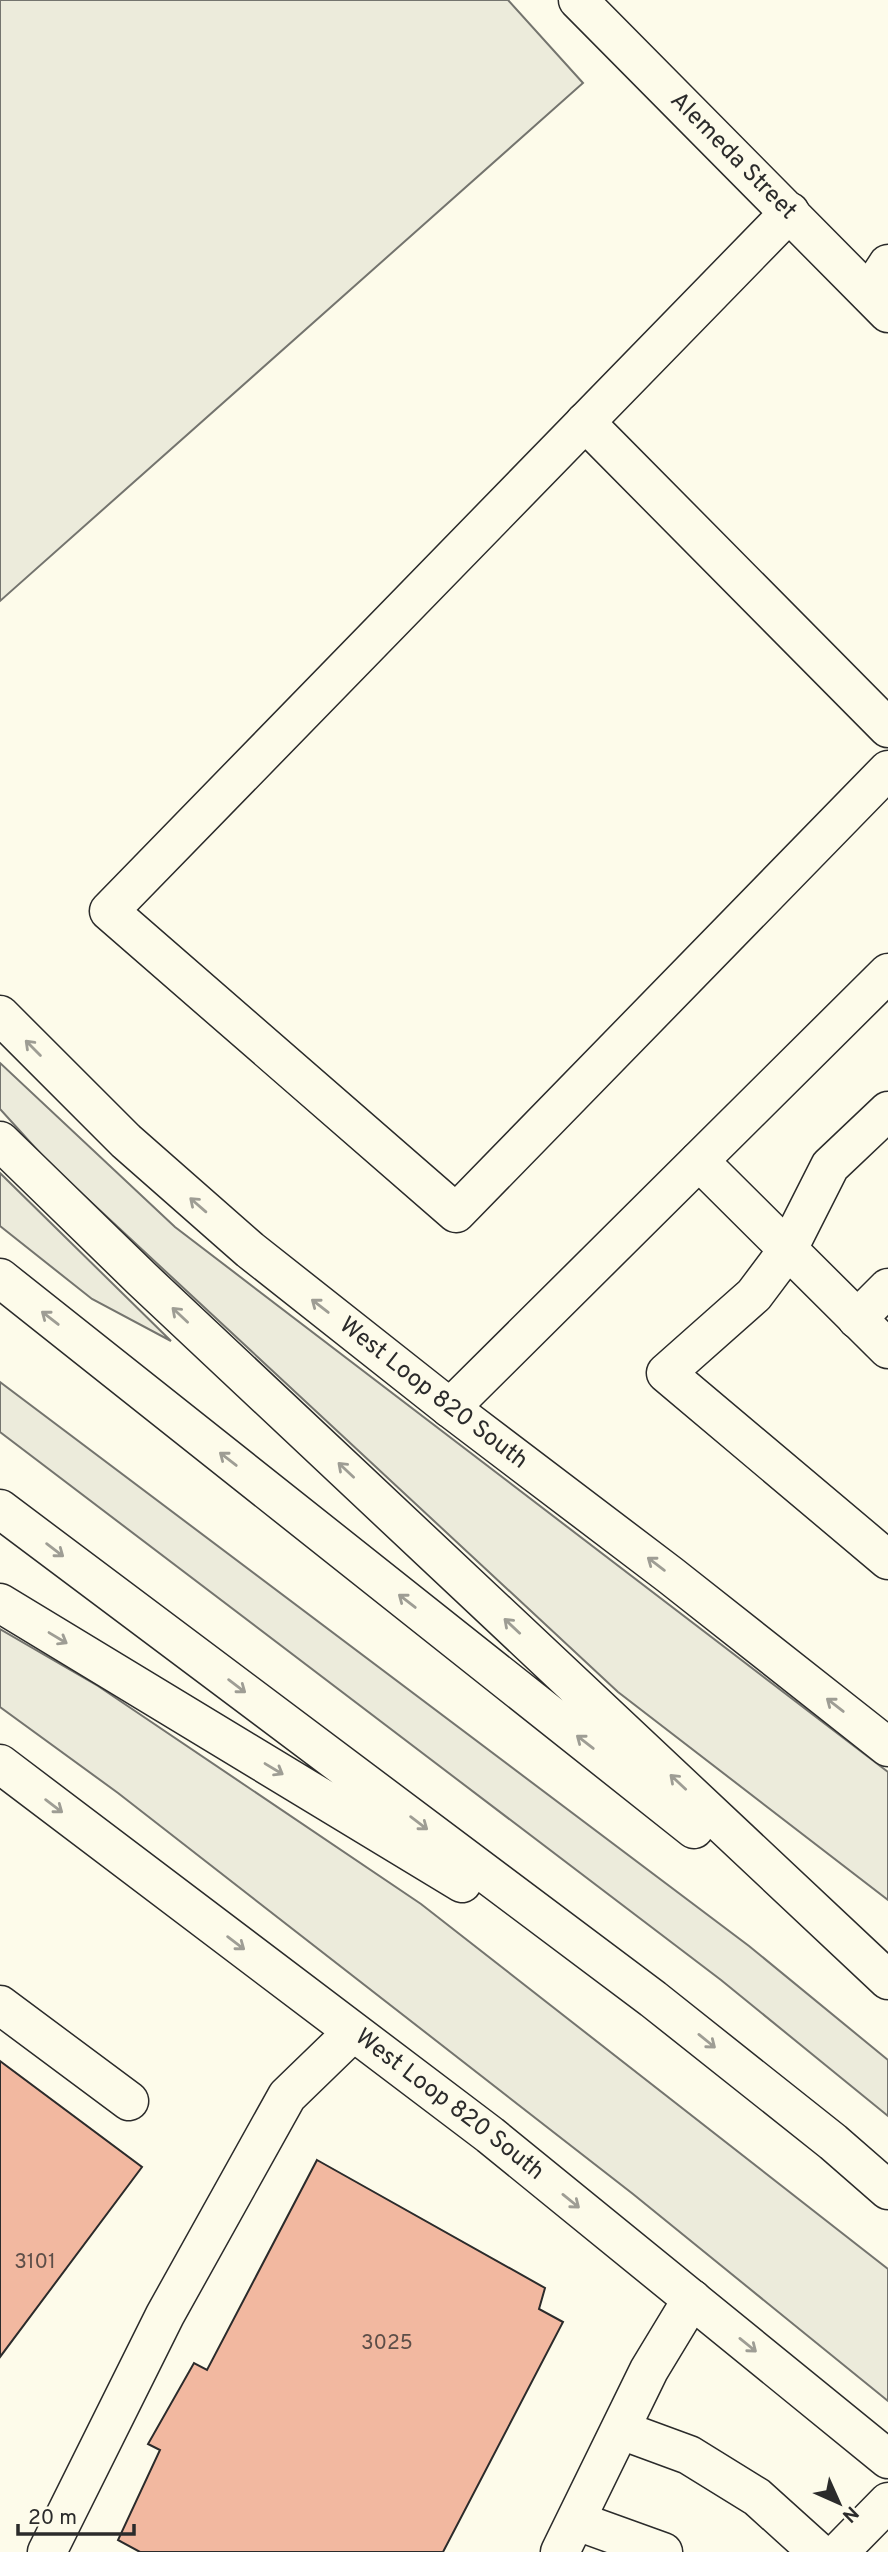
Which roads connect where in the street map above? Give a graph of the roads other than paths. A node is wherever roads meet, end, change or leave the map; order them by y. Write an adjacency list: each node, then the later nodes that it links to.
1 (578, 0): 2 (main road, Alemeda Street)
2 (790, 212): 3 (main road, Alemeda Street); 4 (main road)
3 (881, 290)
4 (585, 422): 5 (main road); 6 (main road)
5 (888, 728)
6 (888, 770)
7 (888, 973): 11 (main road)
8 (0, 1015): 17 (main road, West Loop 820 South, one-way to 8)
9 (888, 1111): 12 (main road)
10 (0, 1141): 23 (main road, one-way to 10)
11 (699, 1161): 12 (main road); 17 (main road)
12 (787, 1251): 15 (main road); 19 (main road)
13 (0, 1278): 23 (main road, one-way to 13)
14 (888, 1289): 15 (main road)
15 (857, 1319): 16 (main road)
16 (888, 1349)
17 (450, 1408): 21 (main road, West Loop 820 South, one-way to 17)
18 (0, 1509): 24 (main road, one-way to 24)
19 (888, 1560)
20 (0, 1603): 24 (main road, one-way to 24)
21 (888, 1747)
22 (0, 1765): 26 (main road, West Loop 820 South, one-way to 26)
23 (888, 1981)
24 (653, 1998): 28 (main road, one-way to 28)
25 (0, 2005): 27 (main road)
26 (354, 2032): 29 (main road, West Loop 820 South, one-way to 29); 34 (main road)
27 (129, 2101)
28 (888, 2190)
29 (692, 2300): 30 (main road); 31 (main road, West Loop 820 South, one-way to 31)
30 (621, 2430): 33 (main road); 36 (main road)
31 (888, 2459)
32 (888, 2502): 37 (main road)
33 (569, 2536): 35 (main road)
34 (47, 2552)
35 (663, 2552)
36 (818, 2552)
37 (839, 2552)

